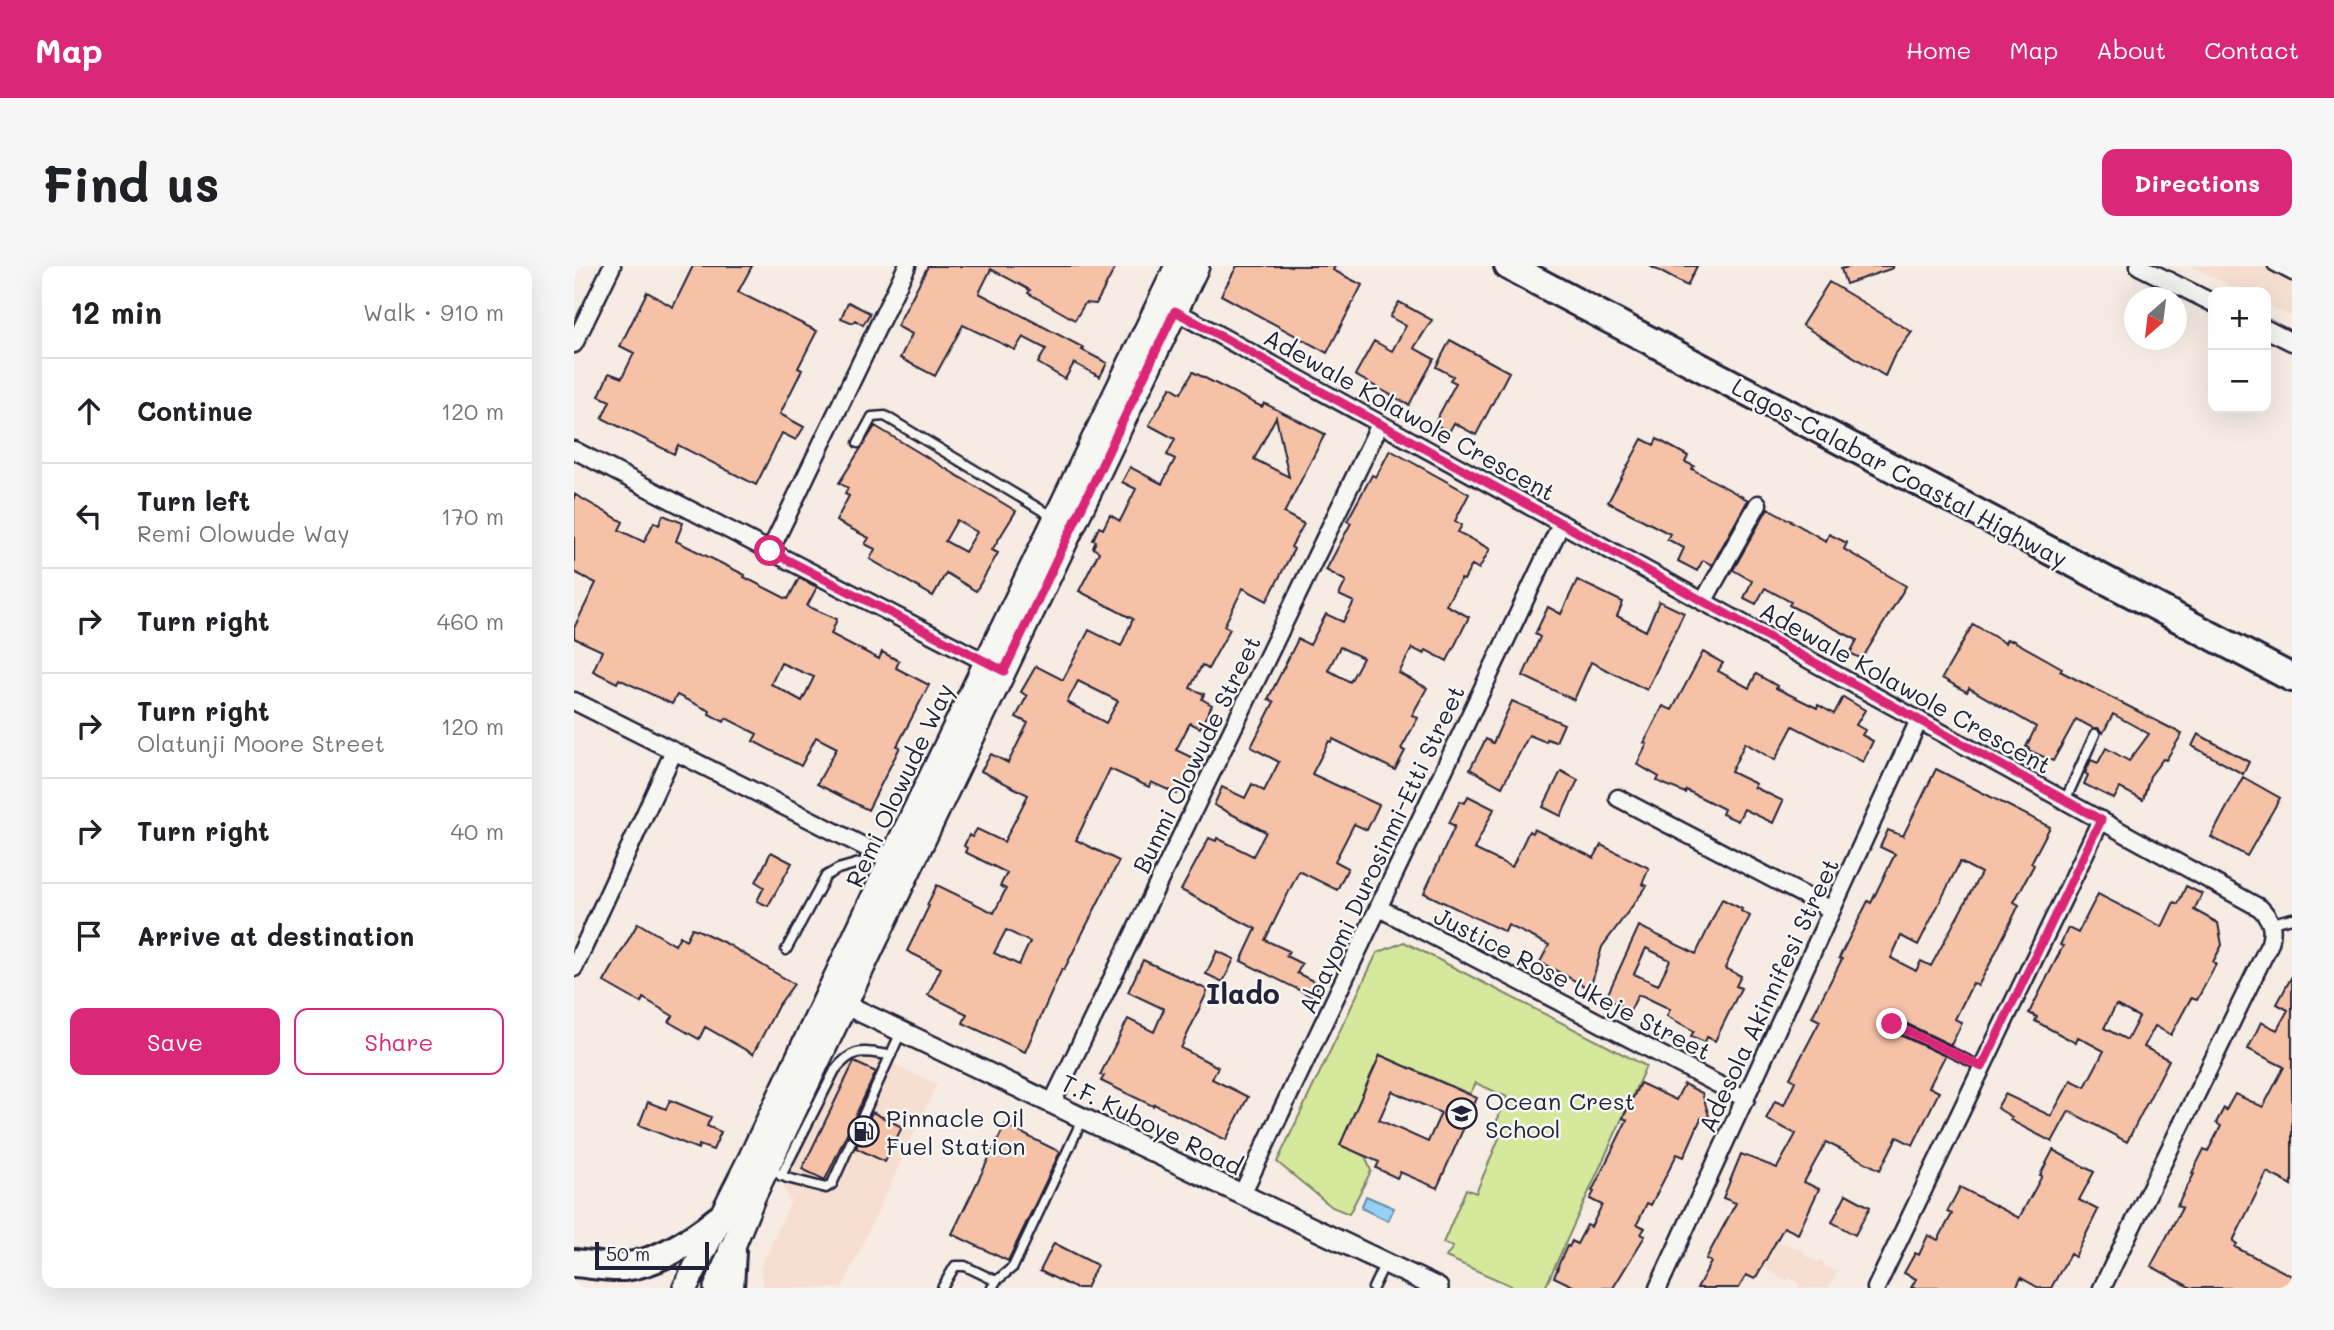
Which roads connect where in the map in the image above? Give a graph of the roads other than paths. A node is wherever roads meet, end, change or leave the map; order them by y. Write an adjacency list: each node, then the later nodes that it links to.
1 (612, 266): 13 (street)
2 (907, 266): 20 (street)
3 (1177, 266): 10 (main road, Remi Olowude Way)
4 (1197, 266): 10 (main road, Remi Olowude Way)
5 (1508, 266): 23 (highway, Lagos-Calabar Coastal Highway)
6 (2139, 266): 9 (street)
7 (2273, 266): 8 (lane)
8 (2292, 276)
9 (2208, 300)
10 (1167, 307): 14 (street, Adewale Kolawole Crescent); 18 (main road, Remi Olowude Way); 22 (main road, Remi Olowude Way)
11 (2271, 332): 12 (street)
12 (2292, 342)
13 (574, 344)
14 (1380, 424): 19 (street, Adewale Kolawole Crescent); 44 (street, Bunmi Olowude Street)
15 (858, 443): 18 (lane)
16 (574, 450): 20 (street)
17 (1758, 504): 21 (street)
18 (1056, 518): 22 (main road, Remi Olowude Way)
19 (1561, 524): 21 (street, Adewale Kolawole Crescent); 32 (street, Abayomi Durosinmi-Etti Street)
20 (770, 551): 22 (street)
21 (1703, 602): 25 (street, Adewale Kolawole Crescent)
22 (995, 667): 31 (main road, Remi Olowude Way); 38 (main road, Remi Olowude Way)
23 (2292, 678)
24 (574, 701): 27 (street)
25 (1919, 720): 29 (street, Adewale Kolawole Crescent); 33 (street, Adesola Akinnifesi Street)
26 (2095, 734): 29 (lane)
27 (674, 751): 31 (street); 37 (street)
28 (1618, 798): 33 (street)
29 (2065, 801): 30 (street, Adewale Kolawole Crescent)
30 (2101, 820): 35 (street, Adewale Kolawole Crescent); 42 (street)
31 (887, 858): 36 (lane); 46 (main road, Remi Olowude Way)
32 (1379, 908): 43 (street, Justice Rose Ukeje Street); 47 (street, Abayomi Durosinmi-Etti Street)
33 (1832, 910): 43 (street, Adesola Akinnifesi Street)
34 (2292, 918): 35 (lane)
35 (2272, 923): 61 (street)
36 (786, 950)
37 (574, 968)
38 (844, 1004): 40 (street, T.F. Kuboye Road); 46 (main road, Remi Olowude Way)
39 (1892, 1024): 42 (lane)
40 (901, 1031): 41 (lane); 44 (street, T.F. Kuboye Road)
41 (891, 1055): 46 (lane); 46 (lane)
42 (1982, 1067): 60 (street)
43 (1746, 1099): 59 (street, Adesola Akinnifesi Street)
44 (1052, 1103): 45 (street, T.F. Kuboye Road)
45 (1083, 1118): 47 (street, T.F. Kuboye Road); 52 (lane)
46 (767, 1167): 48 (main road, Remi Olowude Way); 49 (main road, Remi Olowude Way)
47 (1242, 1194): 51 (street, T.F. Kuboye Road)
48 (719, 1219): 50 (highway); 53 (main road, Remi Olowude Way)
49 (732, 1251): 54 (main road, Remi Olowude Way); 55 (highway)
50 (574, 1263)
51 (1385, 1263): 57 (lane); 58 (street, T.F. Kuboye Road)
52 (994, 1285): 56 (lane)
53 (685, 1288)
54 (716, 1288)
55 (730, 1288)
56 (942, 1288)
57 (1373, 1288)
58 (1438, 1288)
59 (1658, 1288)
60 (1876, 1288)
61 (2102, 1288)

